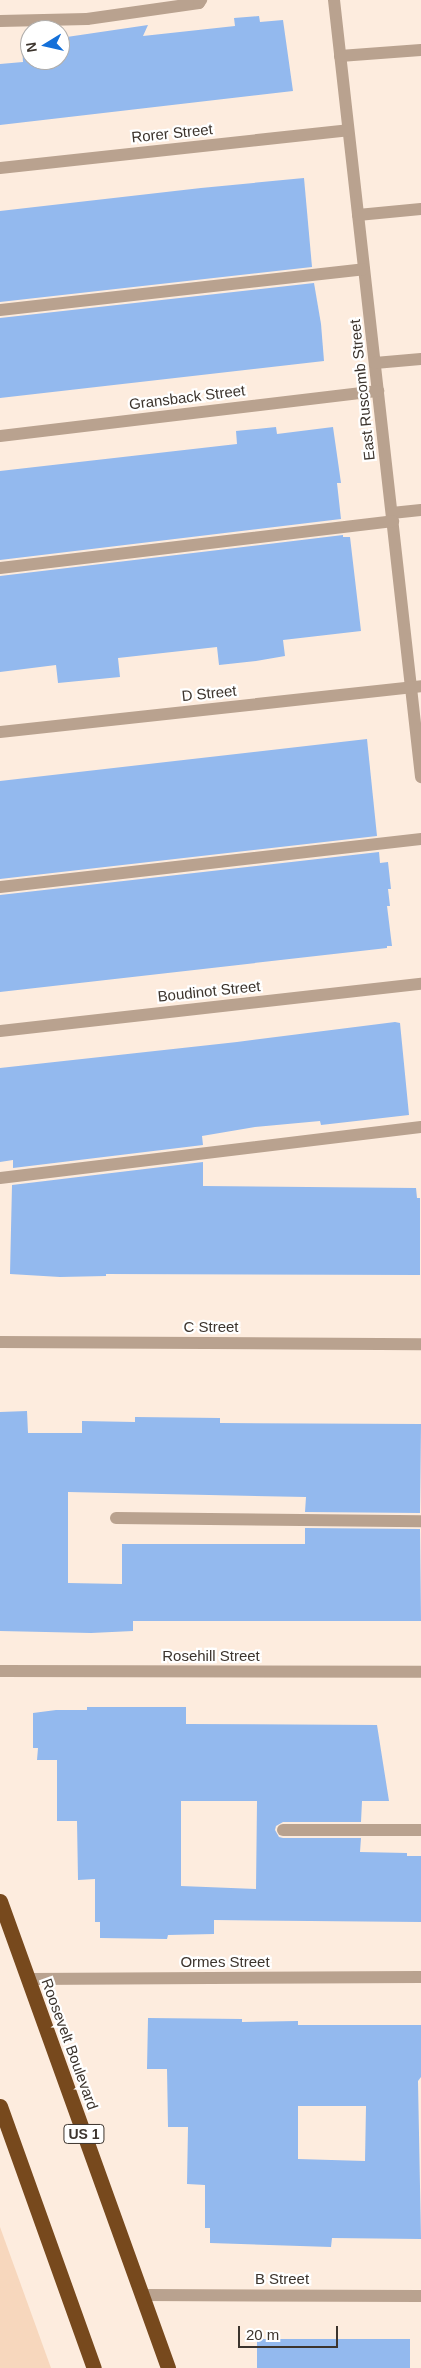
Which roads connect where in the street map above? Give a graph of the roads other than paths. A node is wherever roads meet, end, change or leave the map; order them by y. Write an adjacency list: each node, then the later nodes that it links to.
1 (200, 0): 3 (street)
2 (334, 0): 5 (street, East Ruscomb Street)
3 (0, 21)
4 (421, 50): 5 (street)
5 (340, 56): 6 (street, East Ruscomb Street)
6 (348, 130): 7 (street, Rorer Street); 9 (street, East Ruscomb Street)
7 (0, 168)
8 (421, 209): 9 (street)
9 (358, 215): 10 (street, East Ruscomb Street)
10 (364, 269): 11 (street); 13 (street, East Ruscomb Street)
11 (0, 310)
12 (421, 359): 13 (street)
13 (375, 363): 14 (street, East Ruscomb Street)
14 (378, 391): 15 (street, Gransback Street); 17 (street, East Ruscomb Street)
15 (0, 436)
16 (421, 510): 17 (street)
17 (392, 517): 18 (street); 19 (street, East Ruscomb Street)
18 (0, 568)
19 (416, 686): 20 (street, D Street); 21 (street, East Ruscomb Street)
20 (0, 732)
21 (421, 777)
22 (421, 839): 23 (street)
23 (0, 887)
24 (421, 984): 25 (street, Boudinot Street)
25 (0, 1031)
26 (421, 1127): 27 (street)
27 (0, 1178)
28 (0, 1342): 29 (street, C Street)
29 (421, 1344)
30 (116, 1518): 31 (street)
31 (421, 1521)
32 (0, 1671): 33 (street, Rosehill Street)
33 (421, 1672)
34 (283, 1830): 35 (street)
35 (421, 1830)
36 (0, 1900): 38 (highway, Roosevelt Boulevard / US 1)
37 (421, 1977): 38 (street, Ormes Street)
38 (28, 1979): 40 (highway, Roosevelt Boulevard / US 1)
39 (0, 2106): 42 (highway)
40 (142, 2294): 41 (street, B Street); 43 (highway, Roosevelt Boulevard / US 1)
41 (421, 2296)
42 (94, 2368)
43 (168, 2368)

